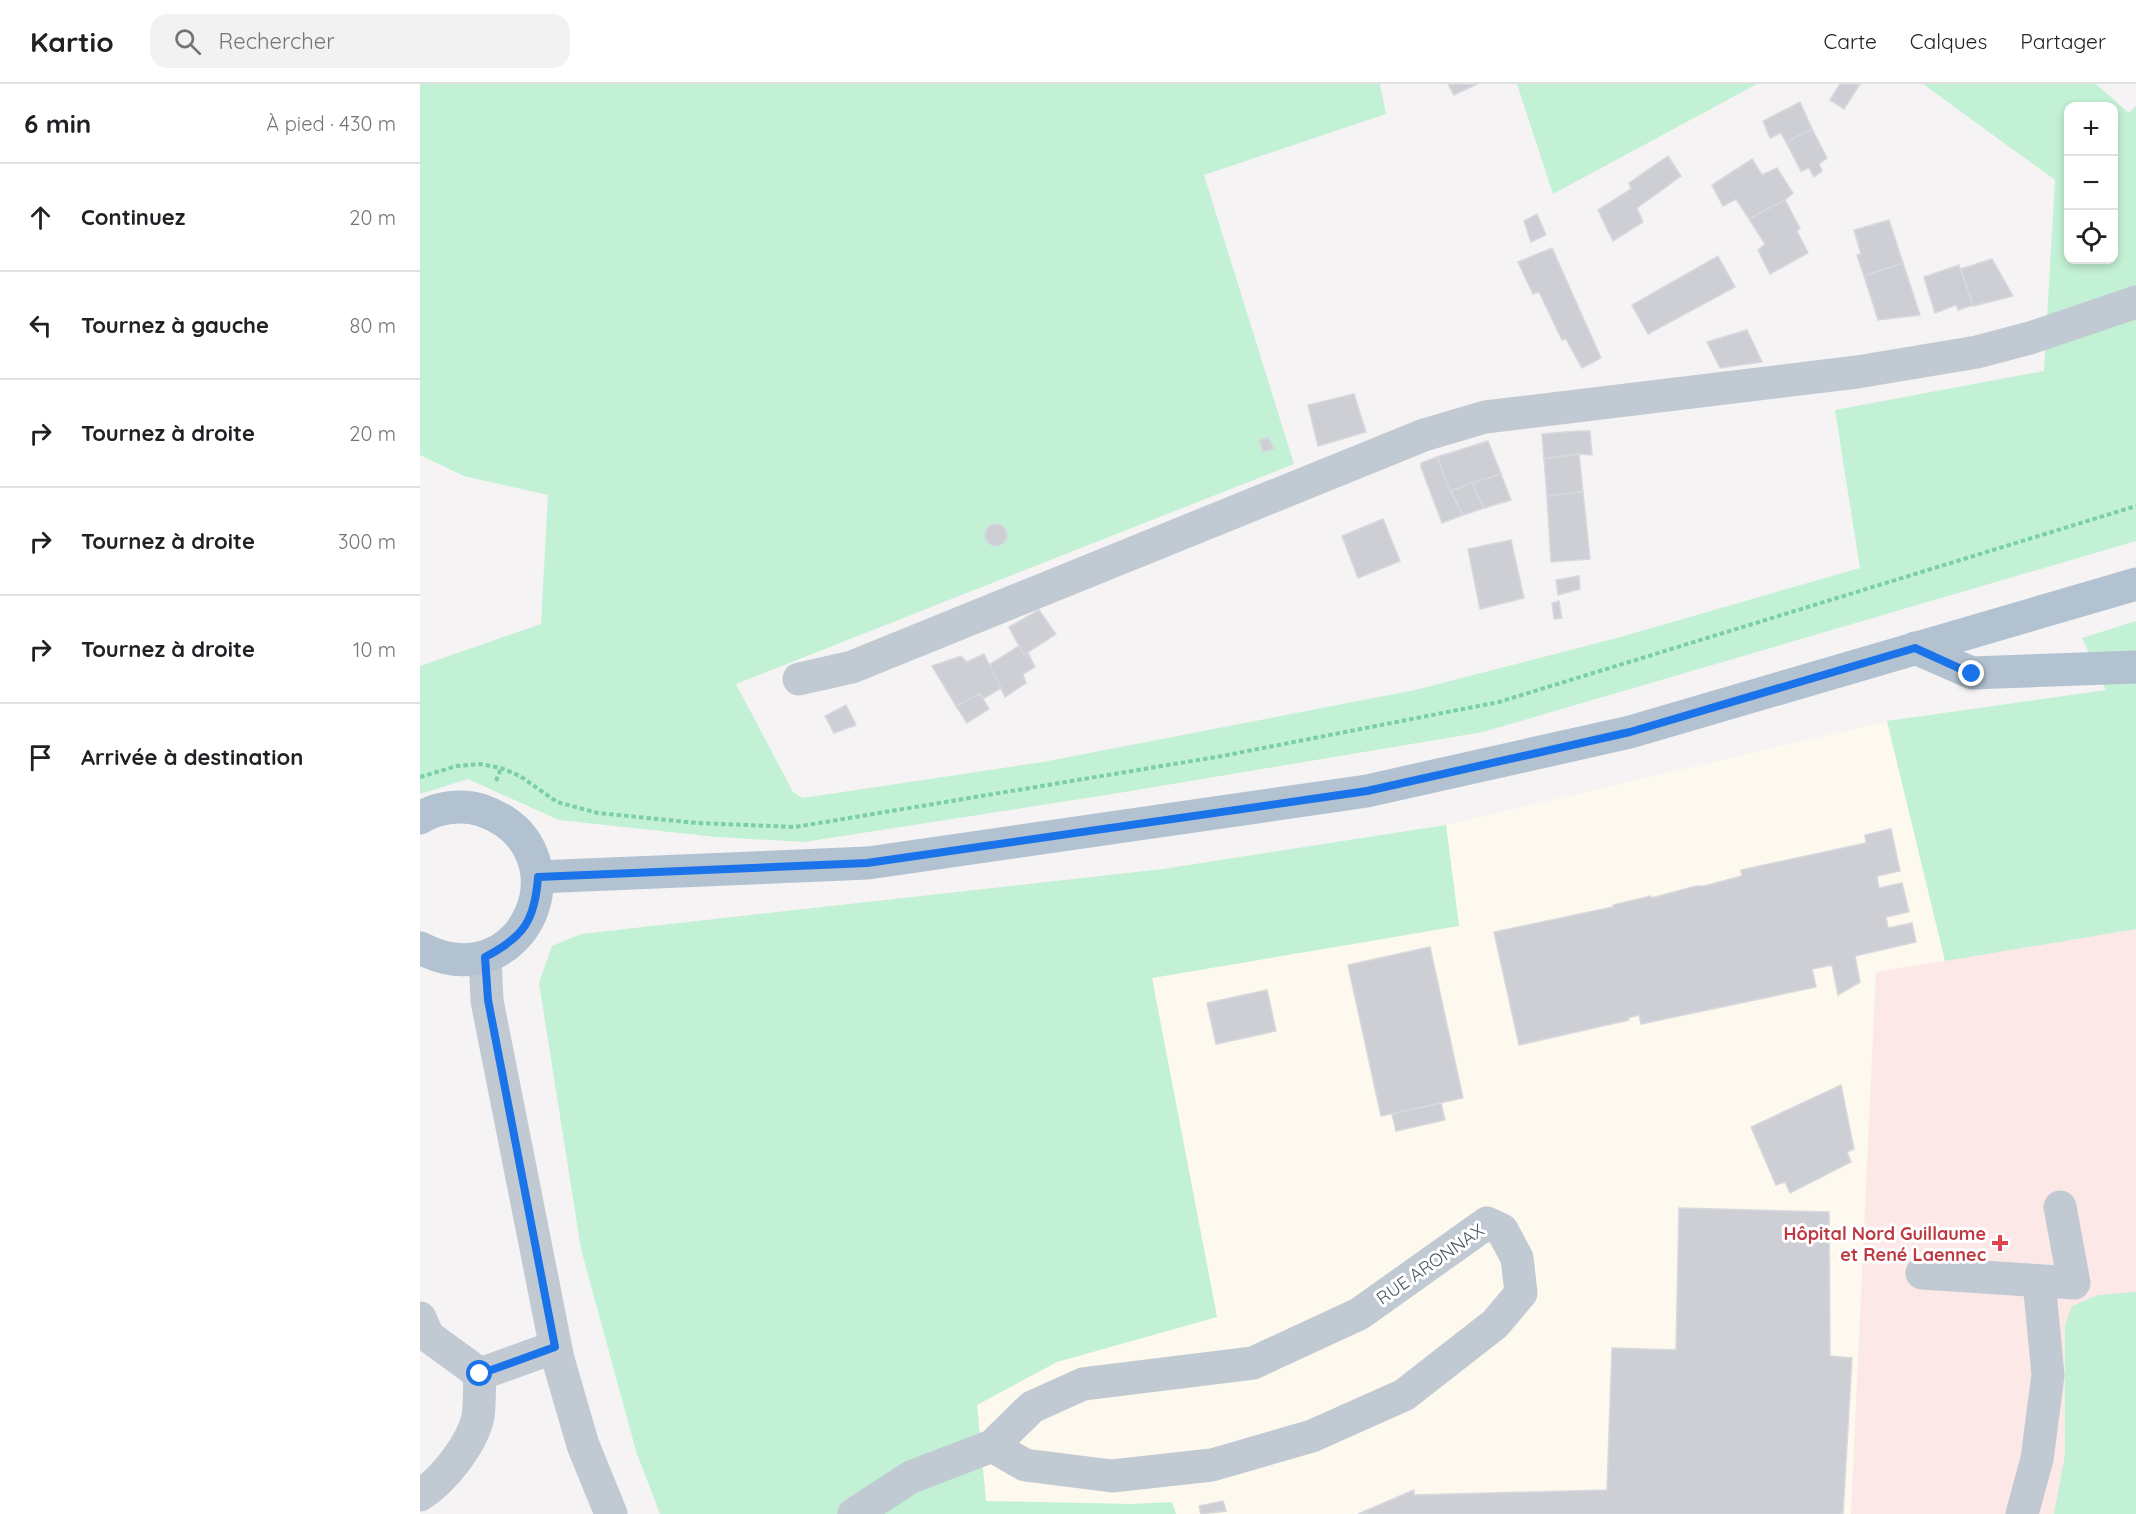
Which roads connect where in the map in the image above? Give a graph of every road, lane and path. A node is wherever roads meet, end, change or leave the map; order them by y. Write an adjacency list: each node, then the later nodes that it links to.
1 (2136, 302): 6 (street)
2 (2136, 506): 7 (path)
3 (2136, 584): 4 (main road)
4 (1915, 648): 5 (main road); 9 (main road)
5 (2136, 667)
6 (799, 679)
7 (420, 777)
8 (420, 818): 9 (main road)
9 (538, 877): 11 (main road)
10 (420, 948): 11 (main road)
11 (485, 957): 16 (street)
12 (2060, 1207): 14 (street)
13 (1922, 1273): 14 (street)
14 (2039, 1281): 22 (street)
15 (420, 1318): 17 (street)
16 (555, 1347): 17 (street); 20 (street)
17 (480, 1374): 19 (street)
18 (992, 1446): 18 (street, RUE ARONNAX); 21 (street, RUE ARONNAX)
19 (420, 1496)
20 (611, 1514)
21 (854, 1514)
22 (2022, 1514)

